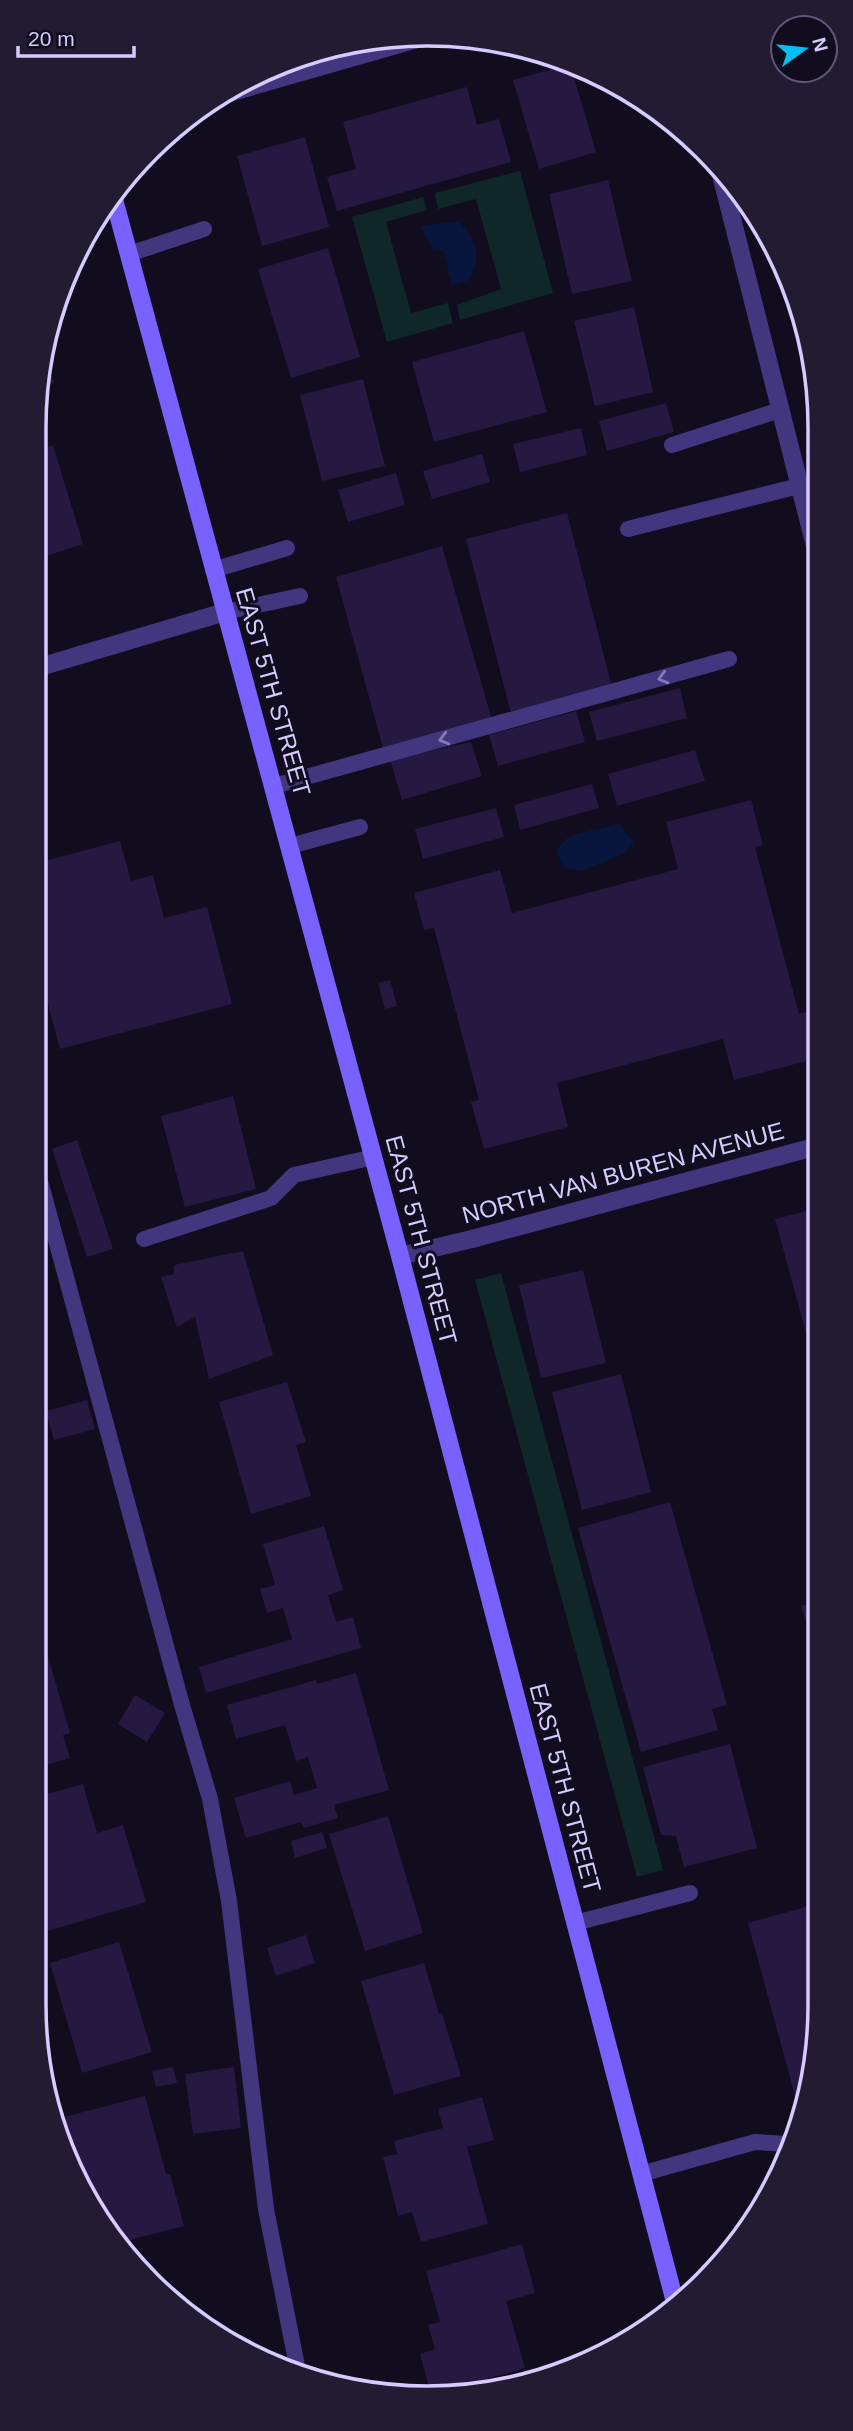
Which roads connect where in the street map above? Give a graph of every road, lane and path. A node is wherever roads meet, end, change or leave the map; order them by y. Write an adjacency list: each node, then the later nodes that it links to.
1 (368, 50): 2 (street)
2 (267, 81)
3 (725, 190): 7 (street)
4 (116, 207): 6 (street, EAST 5TH STREET)
5 (204, 229): 6 (lane)
6 (128, 254): 13 (street, EAST 5TH STREET)
7 (780, 410): 8 (lane); 9 (street)
8 (672, 445)
9 (799, 486): 10 (street); 11 (lane)
10 (808, 520)
11 (628, 529)
12 (288, 548): 13 (lane)
13 (213, 570): 15 (street, EAST 5TH STREET)
14 (300, 596): 15 (lane)
15 (225, 612): 17 (street); 18 (street, EAST 5TH STREET)
16 (729, 659): 18 (lane, one-way to 18)
17 (45, 664)
18 (274, 786): 20 (street, EAST 5TH STREET)
19 (360, 827): 20 (lane)
20 (290, 846): 22 (street, EAST 5TH STREET)
21 (808, 1149): 25 (street, NORTH VAN BUREN AVENUE)
22 (374, 1157): 24 (lane); 25 (street, EAST 5TH STREET)
23 (45, 1199): 31 (lane)
24 (144, 1239)
25 (400, 1255): 27 (street, EAST 5TH STREET)
26 (690, 1893): 27 (lane)
27 (575, 1923): 29 (street, EAST 5TH STREET)
28 (780, 2144): 29 (lane)
29 (641, 2174): 30 (street, EAST 5TH STREET)
30 (672, 2296)
31 (296, 2362)

